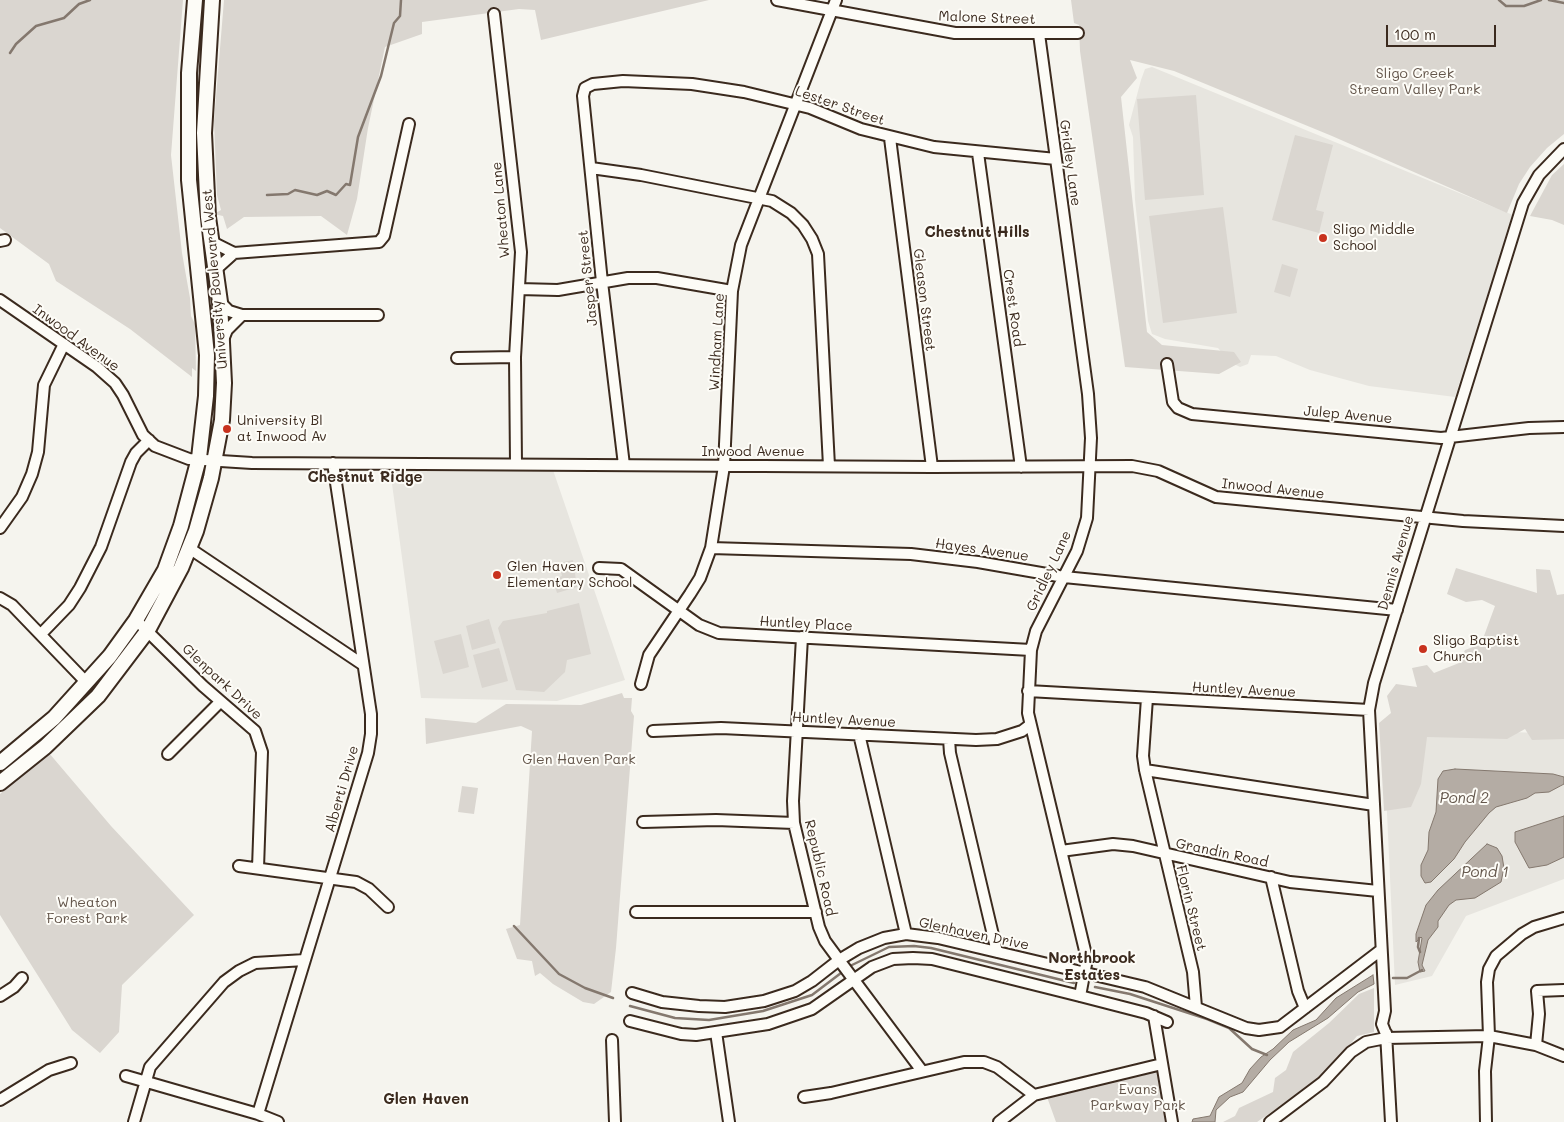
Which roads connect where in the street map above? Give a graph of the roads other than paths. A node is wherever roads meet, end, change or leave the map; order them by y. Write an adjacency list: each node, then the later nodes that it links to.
1 (196, 0): 35 (main road, University Boulevard West)
2 (212, 0): 17 (main road, University Boulevard West)
3 (777, 0): 4 (street, Malone Street)
4 (834, 5): 7 (street, Malone Street); 9 (street, Windham Lane)
5 (494, 14): 21 (street, Wheaton Lane)
6 (1078, 33): 7 (street, Malone Street)
7 (1038, 34): 14 (street, Gridley Lane)
8 (585, 88): 9 (street, Lester Street); 15 (street, Jasper Street)
9 (795, 105): 11 (street, Lester Street); 16 (street, Windham Lane)
10 (409, 124): 18 (street)
11 (890, 138): 13 (street, Lester Street); 43 (street, Gleason Street)
12 (1564, 149): 33 (street, Dennis Avenue)
13 (978, 153): 14 (street, Lester Street); 44 (street, Crest Road)
14 (1056, 159): 42 (street, Gridley Lane)
15 (590, 168): 16 (street); 20 (street, Jasper Street)
16 (757, 198): 22 (street, Windham Lane); 41 (street)
17 (210, 241): 18 (street); 19 (main road, University Boulevard West)
18 (234, 253): 19 (street)
19 (214, 271): 24 (main road, University Boulevard West)
20 (602, 282): 21 (street); 22 (street); 39 (street, Jasper Street)
21 (519, 288): 29 (street, Wheaton Lane)
22 (732, 291): 40 (street, Windham Lane)
23 (0, 300): 28 (street, Inwood Avenue)
24 (220, 302): 26 (street); 27 (main road, University Boulevard West)
25 (378, 315): 26 (street)
26 (242, 316): 27 (street)
27 (222, 340): 36 (main road, University Boulevard West)
28 (64, 344): 34 (street, Inwood Avenue); 47 (street)
29 (515, 357): 30 (street); 38 (street, Wheaton Lane)
30 (456, 358)
31 (1167, 364): 33 (street, Julep Avenue)
32 (1564, 427): 33 (street, Julep Avenue)
33 (1449, 437): 45 (street, Dennis Avenue)
34 (148, 440): 35 (street, Inwood Avenue); 57 (street)
35 (199, 458): 36 (street, Inwood Avenue); 55 (main road, University Boulevard West)
36 (216, 460): 37 (street, Inwood Avenue); 48 (main road, University Boulevard West)
37 (333, 463): 38 (street, Inwood Avenue); 60 (street, Alberti Drive)
38 (516, 464): 39 (street, Inwood Avenue)
39 (624, 465): 40 (street, Inwood Avenue)
40 (724, 466): 41 (street, Inwood Avenue); 49 (street, Windham Lane)
41 (829, 466): 43 (street, Inwood Avenue)
42 (1091, 466): 44 (street, Inwood Avenue); 45 (street, Inwood Avenue); 51 (street, Gridley Lane)
43 (932, 467): 44 (street, Inwood Avenue)
44 (1021, 467)
45 (1424, 517): 46 (street, Inwood Avenue); 54 (street, Dennis Avenue)
46 (1564, 526)
47 (0, 528)
48 (189, 548): 56 (main road, University Boulevard West); 60 (street)
49 (711, 548): 51 (street, Hayes Avenue); 53 (street, Windham Lane)
50 (599, 568): 53 (street, Huntley Place)
51 (1064, 577): 54 (street, Hayes Avenue); 59 (street, Gridley Lane)
52 (0, 598): 57 (street)
53 (680, 610): 58 (street, Huntley Place); 62 (street, Windham Lane)
54 (1396, 610): 66 (street, Dennis Avenue)
55 (136, 620): 56 (street, Glenpark Drive); 61 (main road, University Boulevard West)
56 (148, 630): 65 (street, Glenpark Drive); 75 (main road, University Boulevard West)
57 (41, 634): 61 (street)
58 (802, 637): 59 (street, Huntley Place); 69 (street, Republic Road)
59 (1031, 650): 63 (street, Gridley Lane)
60 (362, 664): 83 (street, Alberti Drive)
61 (87, 683): 73 (main road, University Boulevard West)
62 (641, 684)
63 (1028, 690): 64 (street, Huntley Avenue); 67 (street, Gridley Lane)
64 (1146, 698): 66 (street, Huntley Avenue); 74 (street, Florin Street)
65 (220, 702): 72 (street); 82 (street, Glenpark Drive)
66 (1369, 710): 76 (street, Dennis Avenue)
67 (1030, 725): 71 (street, Huntley Avenue); 79 (street, Gridley Lane)
68 (653, 731): 69 (street, Huntley Avenue)
69 (797, 731): 70 (street, Huntley Avenue); 78 (street, Republic Road)
70 (860, 734): 71 (street, Huntley Avenue); 90 (street)
71 (949, 739): 92 (street)
72 (168, 754)
73 (0, 762)
74 (1145, 770): 76 (street); 80 (street, Florin Street)
75 (0, 783)
76 (1374, 805): 85 (street, Dennis Avenue)
77 (643, 822): 78 (street)
78 (794, 823): 88 (street, Republic Road)
79 (1062, 851): 80 (street, Grandin Road); 95 (street, Gridley Lane)
80 (1164, 854): 84 (street, Grandin Road); 102 (street, Florin Street)
81 (239, 866): 82 (street)
82 (258, 868): 83 (street)
83 (330, 877): 86 (street); 93 (street, Alberti Drive)
84 (1271, 877): 85 (street, Grandin Road); 103 (street)
85 (1378, 891): 91 (street, Dennis Avenue)
86 (388, 907)
87 (636, 912): 88 (street)
88 (816, 912): 94 (street, Republic Road)
89 (1564, 918): 109 (street)
90 (906, 934): 92 (street, Glenhaven Drive); 94 (street, Glenhaven Drive)
91 (1381, 950): 103 (street, Glenhaven Drive); 108 (street, Dennis Avenue)
92 (997, 952): 95 (street, Glenhaven Drive)
93 (305, 960): 117 (street); 121 (street, Alberti Drive)
94 (839, 960): 97 (street, Republic Road); 99 (street, Glenhaven Drive)
95 (1084, 973): 101 (street, Gridley Lane); 102 (street, Glenhaven Drive)
96 (22, 978): 100 (street)
97 (853, 980): 101 (street); 107 (street); 115 (street, Republic Road)
98 (1564, 990): 111 (street)
99 (632, 993)
100 (0, 996)
101 (1080, 996): 104 (street)
102 (1196, 1007): 103 (street, Glenhaven Drive)
103 (1305, 1008)
104 (1154, 1016): 106 (street); 114 (street)
105 (630, 1021): 107 (street)
106 (1167, 1022)
107 (716, 1032): 125 (street)
108 (1386, 1036): 109 (street); 128 (street); 129 (street, Dennis Avenue)
109 (1489, 1036): 111 (street); 130 (street)
110 (612, 1040): 124 (street)
111 (1536, 1044): 112 (street)
112 (1564, 1056)
113 (71, 1063): 120 (street)
114 (1162, 1064): 118 (street); 127 (street)
115 (922, 1071): 118 (street); 119 (street)
116 (126, 1076): 117 (street)
117 (146, 1081): 121 (street); 122 (street)
118 (1034, 1095): 126 (street)
119 (804, 1097)
120 (0, 1100)
121 (264, 1118): 123 (street)
122 (134, 1122)
123 (278, 1122)
124 (615, 1122)
125 (729, 1122)
126 (998, 1122)
127 (1172, 1122)
128 (1270, 1122)
129 (1391, 1122)
130 (1486, 1122)

